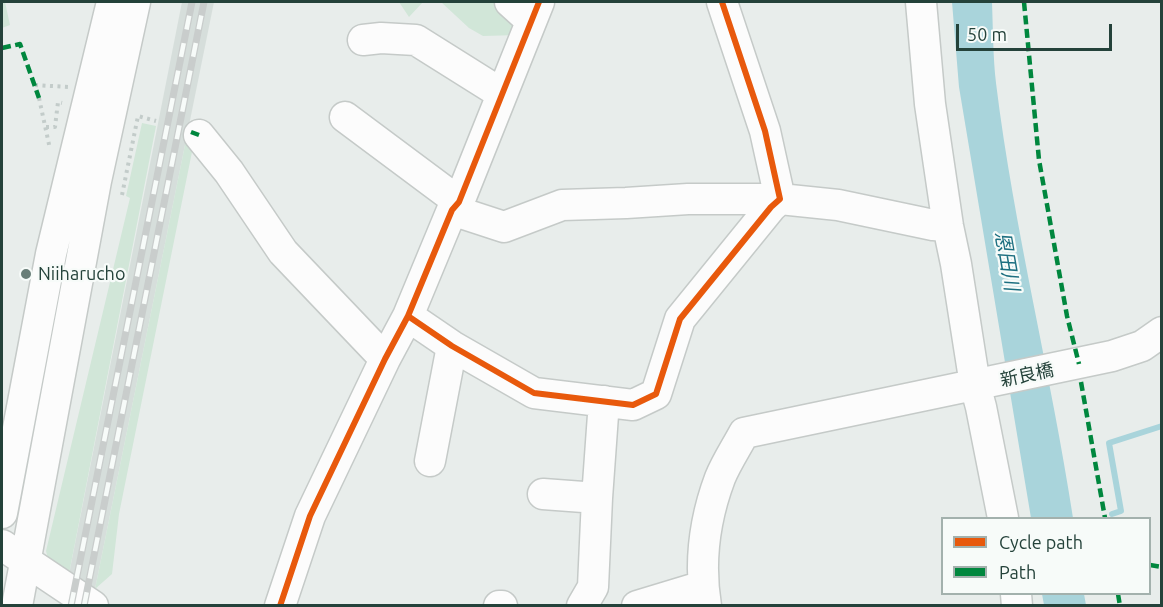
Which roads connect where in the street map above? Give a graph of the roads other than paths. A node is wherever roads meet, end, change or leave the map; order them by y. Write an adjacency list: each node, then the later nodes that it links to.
1 (112, 2): 22 (street)
2 (135, 2): 24 (street)
3 (722, 2): 10 (street)
4 (921, 2): 12 (street)
5 (527, 8): 7 (street)
6 (363, 40): 7 (street)
7 (502, 94): 11 (street)
8 (345, 117): 11 (street)
9 (199, 135): 16 (street)
10 (780, 199): 11 (street); 12 (street); 18 (street)
11 (455, 206): 13 (street)
12 (948, 226): 17 (street)
13 (408, 316): 15 (street); 16 (street)
14 (1161, 332): 17 (street, 新良橋)
15 (452, 346): 18 (street); 19 (street)
16 (385, 359): 27 (street)
17 (978, 385): 23 (street); 25 (street, 新良橋)
18 (604, 401): 21 (street)
19 (430, 461)
20 (543, 494): 21 (street)
21 (597, 498): 28 (street)
22 (2, 513)
23 (1003, 517)
24 (17, 573): 26 (street)
25 (704, 596): 29 (street)
26 (93, 606)
27 (280, 606)
28 (582, 606)
29 (638, 606)

